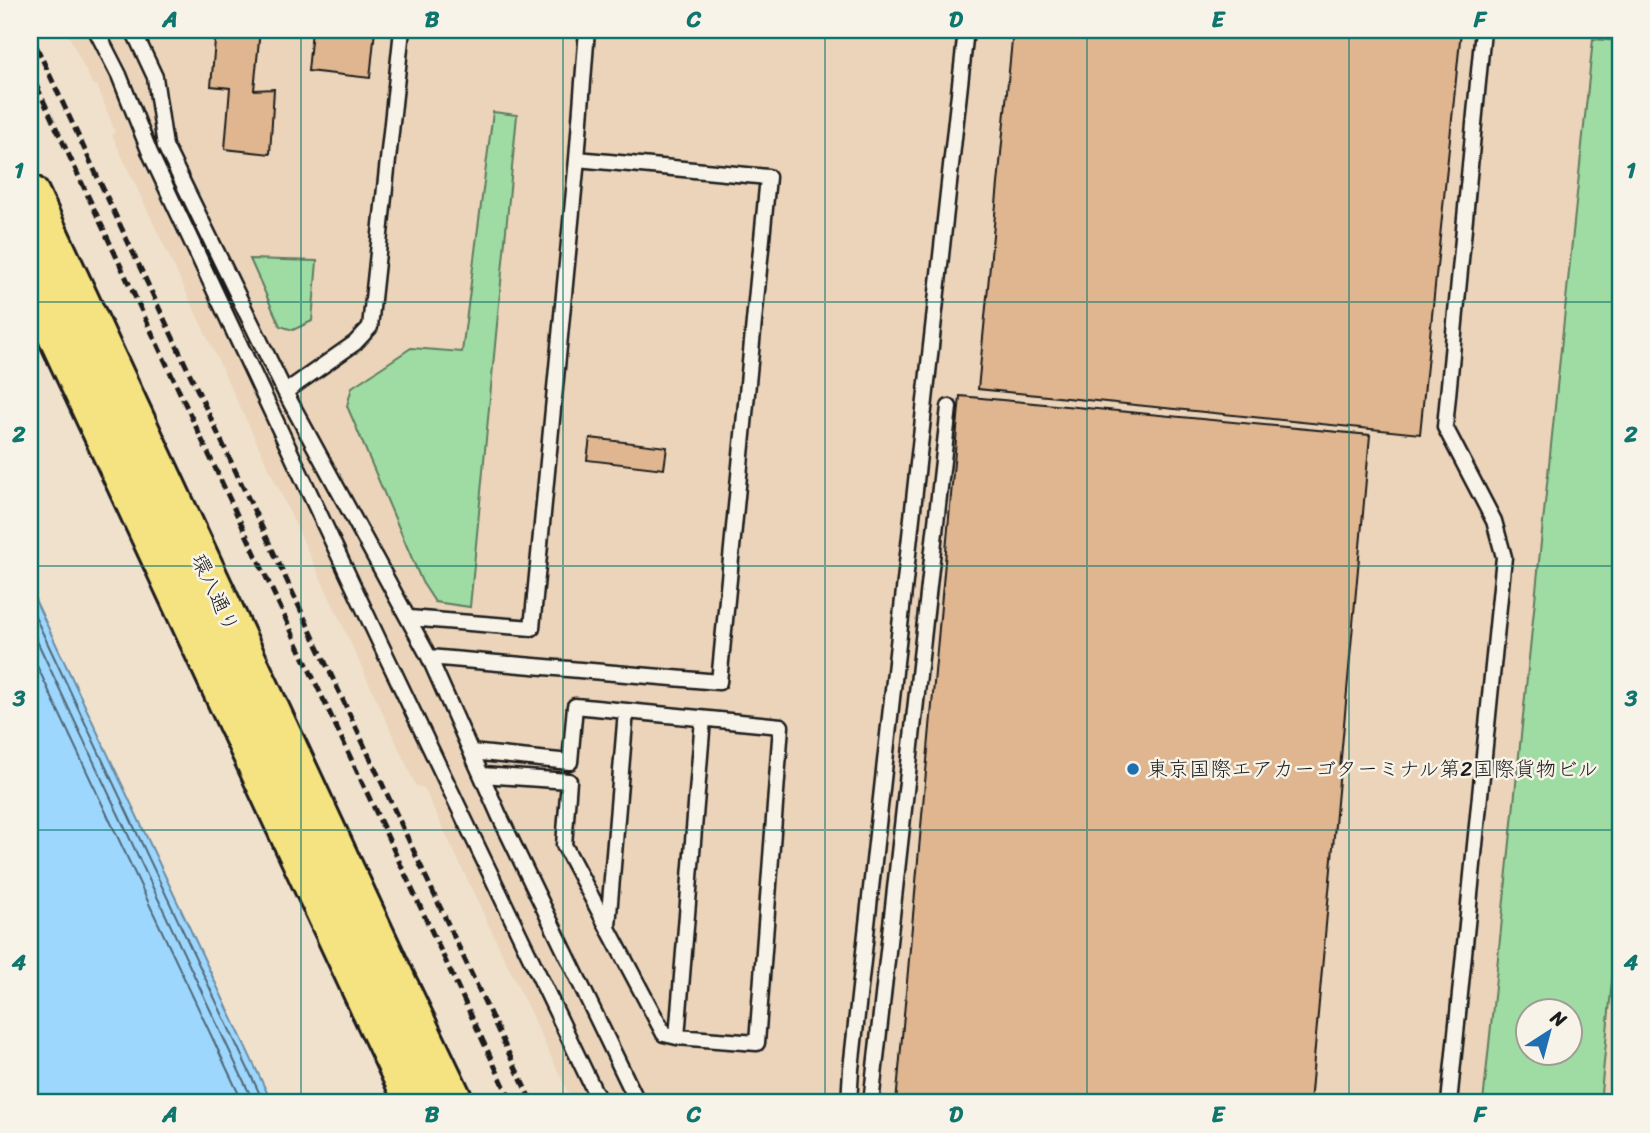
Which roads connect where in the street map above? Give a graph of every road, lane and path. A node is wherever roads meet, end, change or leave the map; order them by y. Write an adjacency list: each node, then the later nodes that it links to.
1 (96, 30): 23 (lane)
2 (133, 30): 10 (lane)
3 (402, 30): 10 (lane)
4 (587, 30): 7 (lane)
5 (966, 30): 25 (lane)
6 (1483, 30): 27 (lane)
7 (577, 159): 12 (lane); 13 (lane)
8 (30, 195): 19 (main road, 環八通り)
9 (30, 276): 19 (main road, 環八通り)
10 (285, 392): 12 (lane)
11 (949, 407): 26 (lane)
12 (409, 618): 13 (lane)
13 (429, 657): 16 (lane)
14 (626, 711): 15 (lane); 16 (lane); 18 (lane)
15 (703, 719): 20 (lane); 20 (lane)
16 (471, 752): 17 (lane)
17 (482, 775): 18 (lane); 24 (lane)
18 (608, 928): 20 (lane)
19 (385, 998): 21 (main road); 22 (main road)
20 (677, 1037)
21 (415, 1103)
22 (454, 1103)
23 (600, 1103)
24 (638, 1103)
25 (849, 1103)
26 (871, 1103)
27 (1449, 1103)

